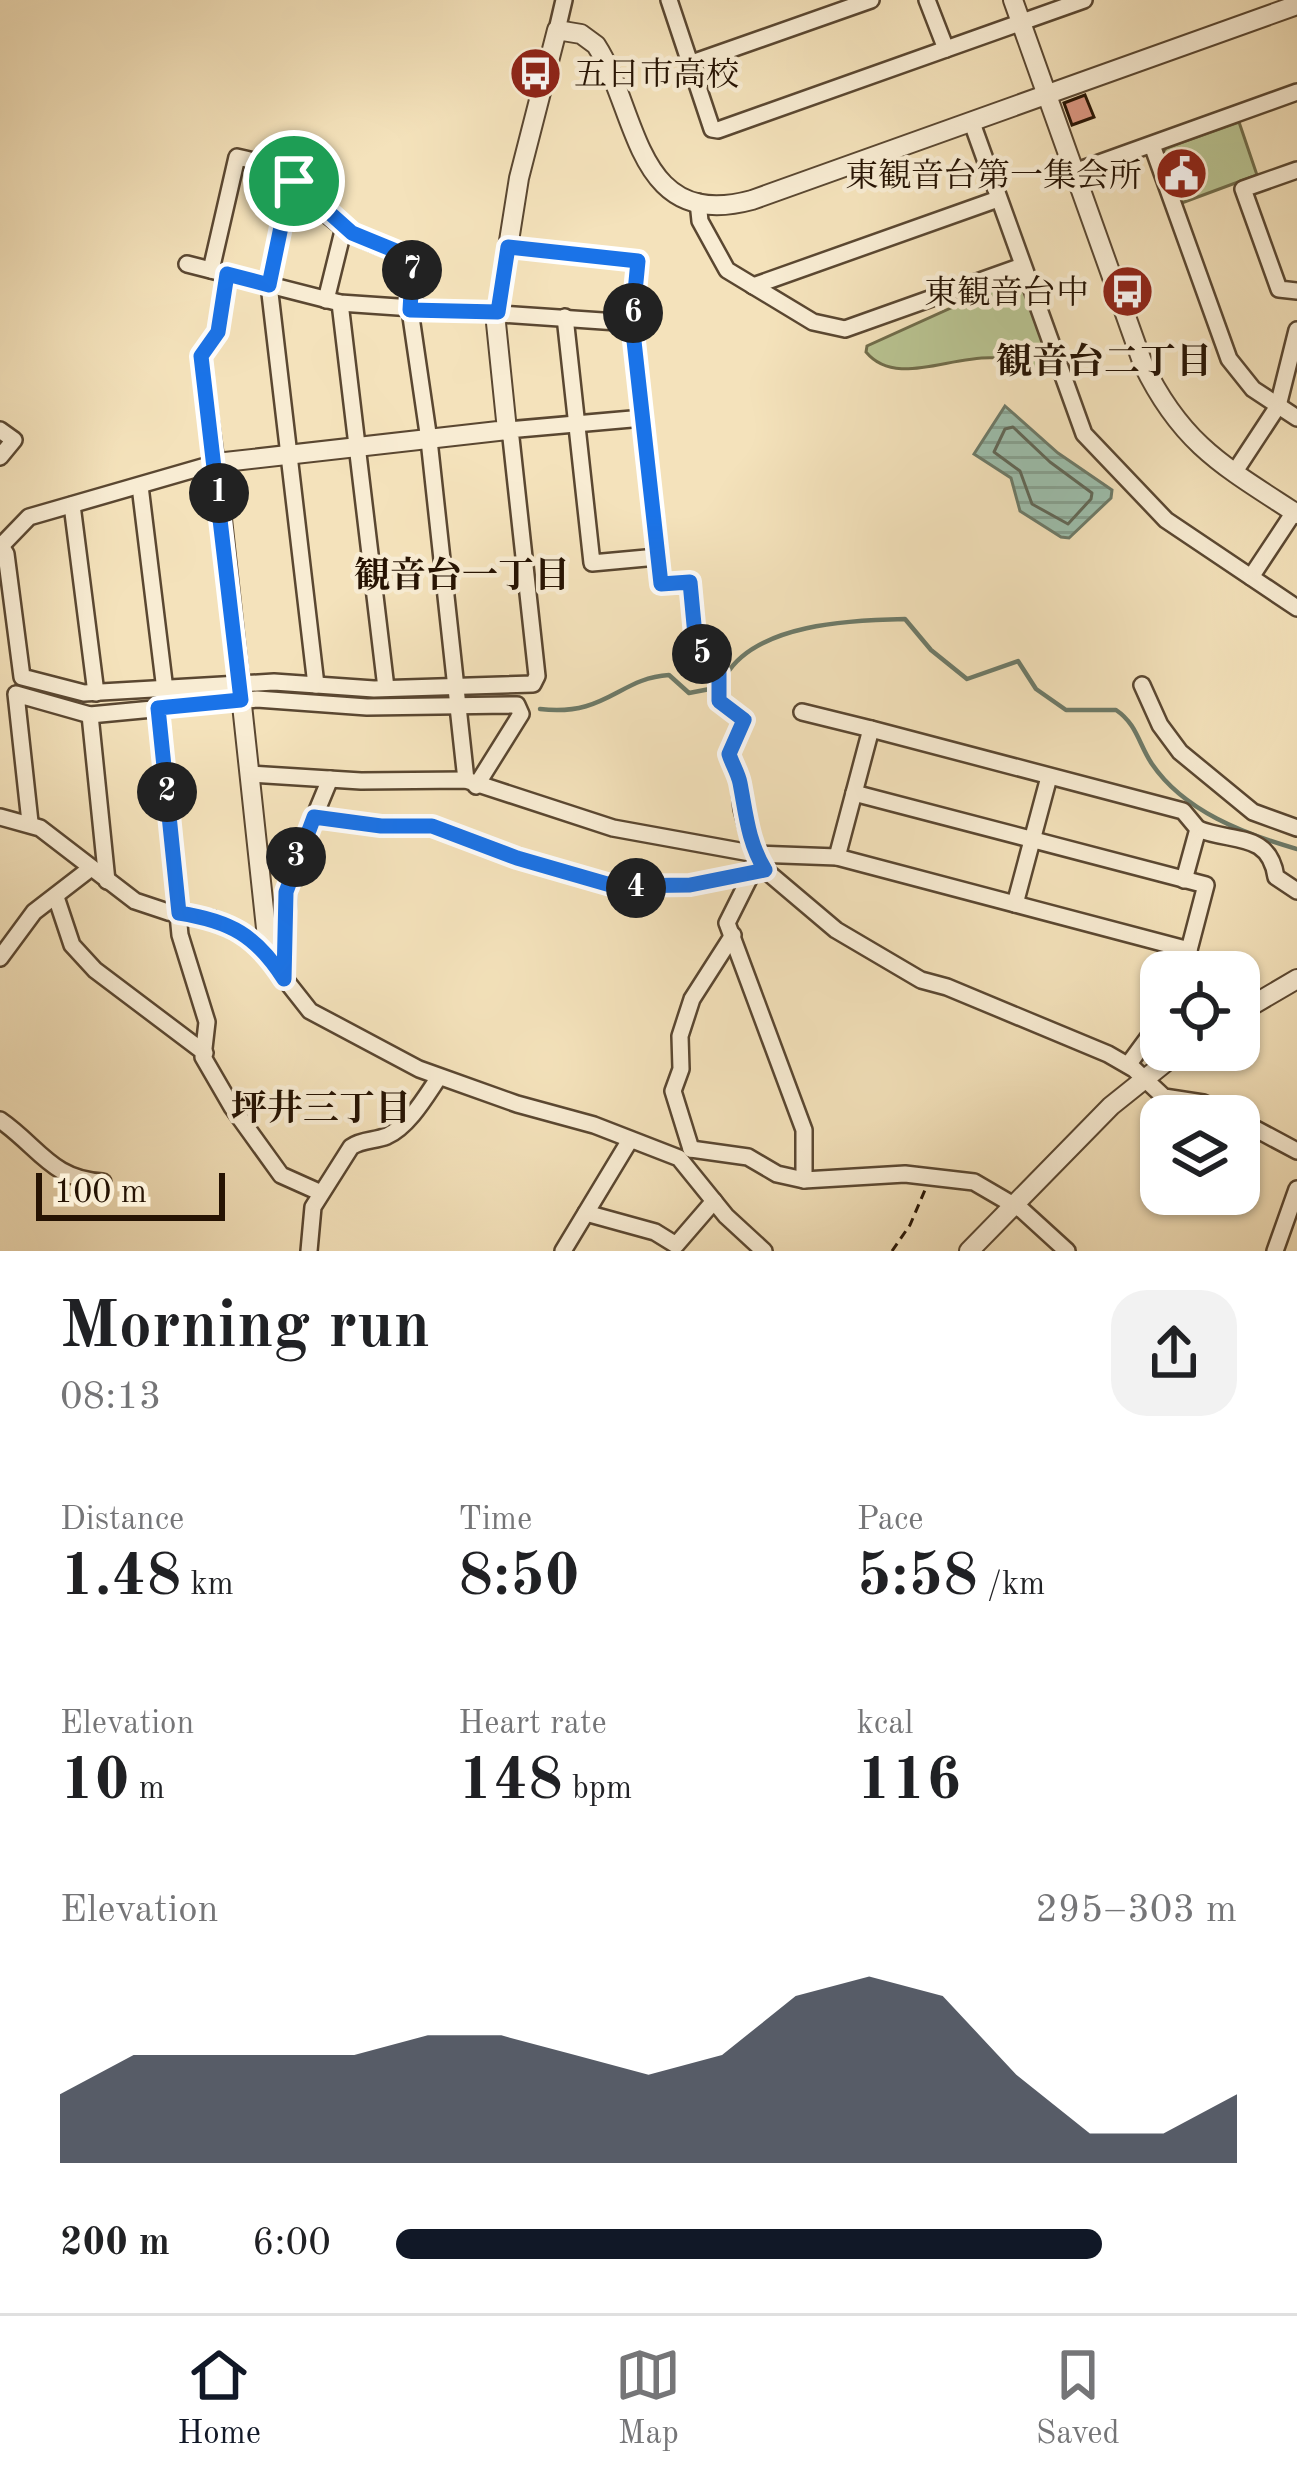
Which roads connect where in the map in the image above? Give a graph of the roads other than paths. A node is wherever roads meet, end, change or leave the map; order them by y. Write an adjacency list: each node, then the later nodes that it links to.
1 (564, 0): 9 (street)
2 (669, 0): 11 (street)
3 (871, 0): 11 (street)
4 (927, 0): 10 (street)
5 (1013, 0): 8 (street)
6 (1084, 0): 8 (street)
7 (1297, 5): 13 (street)
8 (1022, 22): 10 (street); 13 (street)
9 (557, 30): 20 (street); 22 (street)
10 (946, 50): 11 (street)
11 (689, 64)
12 (1297, 92): 15 (street)
13 (1046, 94): 14 (street); 17 (street)
14 (972, 123): 19 (street); 20 (street)
15 (1152, 145): 17 (street); 35 (street)
16 (1297, 170): 28 (street)
17 (1074, 172): 46 (street)
18 (294, 181): 21 (street); 25 (street); 26 (street)
19 (998, 199): 24 (street); 27 (street)
20 (698, 202): 27 (street)
21 (344, 227): 29 (street); 30 (street)
22 (508, 247): 31 (street); 33 (street)
23 (188, 264): 25 (street)
24 (1022, 266): 27 (street); 52 (street)
25 (219, 272): 26 (street); 45 (street)
26 (269, 285): 29 (street); 43 (street)
27 (753, 286)
28 (1297, 291)
29 (333, 302): 30 (street); 42 (street)
30 (410, 310): 31 (street); 41 (street)
31 (498, 312): 32 (street); 40 (street)
32 (565, 317): 33 (street); 38 (street)
33 (632, 323): 36 (street)
34 (1297, 329): 35 (street)
35 (1278, 406): 37 (street); 46 (street)
36 (643, 418): 38 (street); 51 (street)
37 (1297, 418)
38 (577, 426): 40 (street); 51 (street)
39 (0, 430): 44 (street)
40 (507, 430): 41 (street); 57 (street)
41 (429, 440): 42 (street); 57 (street)
42 (360, 447): 43 (street); 56 (street)
43 (290, 454): 45 (street); 54 (street)
44 (0, 457)
45 (216, 463): 47 (street); 59 (street)
46 (1234, 473): 49 (street)
47 (140, 486): 48 (street); 58 (street)
48 (72, 505): 50 (street); 60 (street)
49 (1296, 513): 52 (street)
50 (0, 547): 60 (street)
51 (657, 557): 77 (street)
52 (1251, 577): 53 (street)
53 (1297, 608)
54 (316, 685): 56 (street); 59 (street)
55 (1142, 685): 74 (street)
56 (386, 688): 57 (street)
57 (456, 688): 61 (street)
58 (166, 690): 59 (street); 60 (street)
59 (240, 692): 61 (street); 62 (street); 66 (street)
60 (96, 693)
61 (458, 706): 69 (street); 69 (street)
62 (158, 708): 64 (street); 86 (street)
63 (802, 712): 65 (street)
64 (90, 715): 73 (street); 82 (street)
65 (871, 729): 67 (street); 70 (street)
66 (249, 774): 68 (street); 89 (street)
67 (1049, 776): 75 (street); 76 (street)
68 (330, 778): 69 (street); 72 (street)
69 (471, 783): 77 (street)
70 (854, 793): 76 (street); 78 (street)
71 (0, 817): 73 (street)
72 (314, 817): 80 (street); 91 (street)
73 (30, 822): 79 (street)
74 (1297, 828)
75 (1198, 829): 81 (street); 83 (street)
76 (1032, 840): 81 (street); 85 (street)
77 (755, 854): 78 (street); 80 (street)
78 (837, 857): 85 (street)
79 (91, 868): 82 (street); 84 (street)
80 (758, 872): 87 (street); 96 (street)
81 (1184, 880): 88 (street)
82 (107, 881): 86 (street)
83 (1297, 891)
84 (56, 897): 90 (street); 95 (street)
85 (1015, 904): 88 (street)
86 (179, 913): 89 (street); 95 (street)
87 (733, 934): 105 (street); 106 (street)
88 (1189, 950)
89 (269, 956): 91 (street)
90 (0, 958)
91 (284, 979): 98 (street)
92 (1297, 979): 93 (street)
93 (1260, 1000)
94 (1140, 1048): 96 (street)
95 (205, 1053): 109 (street)
96 (1127, 1065): 99 (street)
97 (1153, 1071): 99 (street)
98 (439, 1077): 103 (street); 109 (street)
99 (1144, 1078): 100 (street); 111 (street)
100 (1164, 1095)
101 (0, 1120): 107 (street)
102 (1260, 1131): 104 (street)
103 (630, 1140): 105 (street); 112 (street)
104 (1297, 1151)
105 (685, 1153): 106 (street); 110 (street)
106 (804, 1180): 111 (street)
107 (103, 1182)
108 (1297, 1189): 118 (street)
109 (320, 1192): 113 (street)
110 (714, 1202): 112 (street); 115 (street)
111 (1014, 1205): 116 (street); 117 (street)
112 (586, 1213): 114 (street)
113 (309, 1251)
114 (562, 1251)
115 (764, 1251)
116 (969, 1251)
117 (1067, 1251)
118 (1275, 1251)

